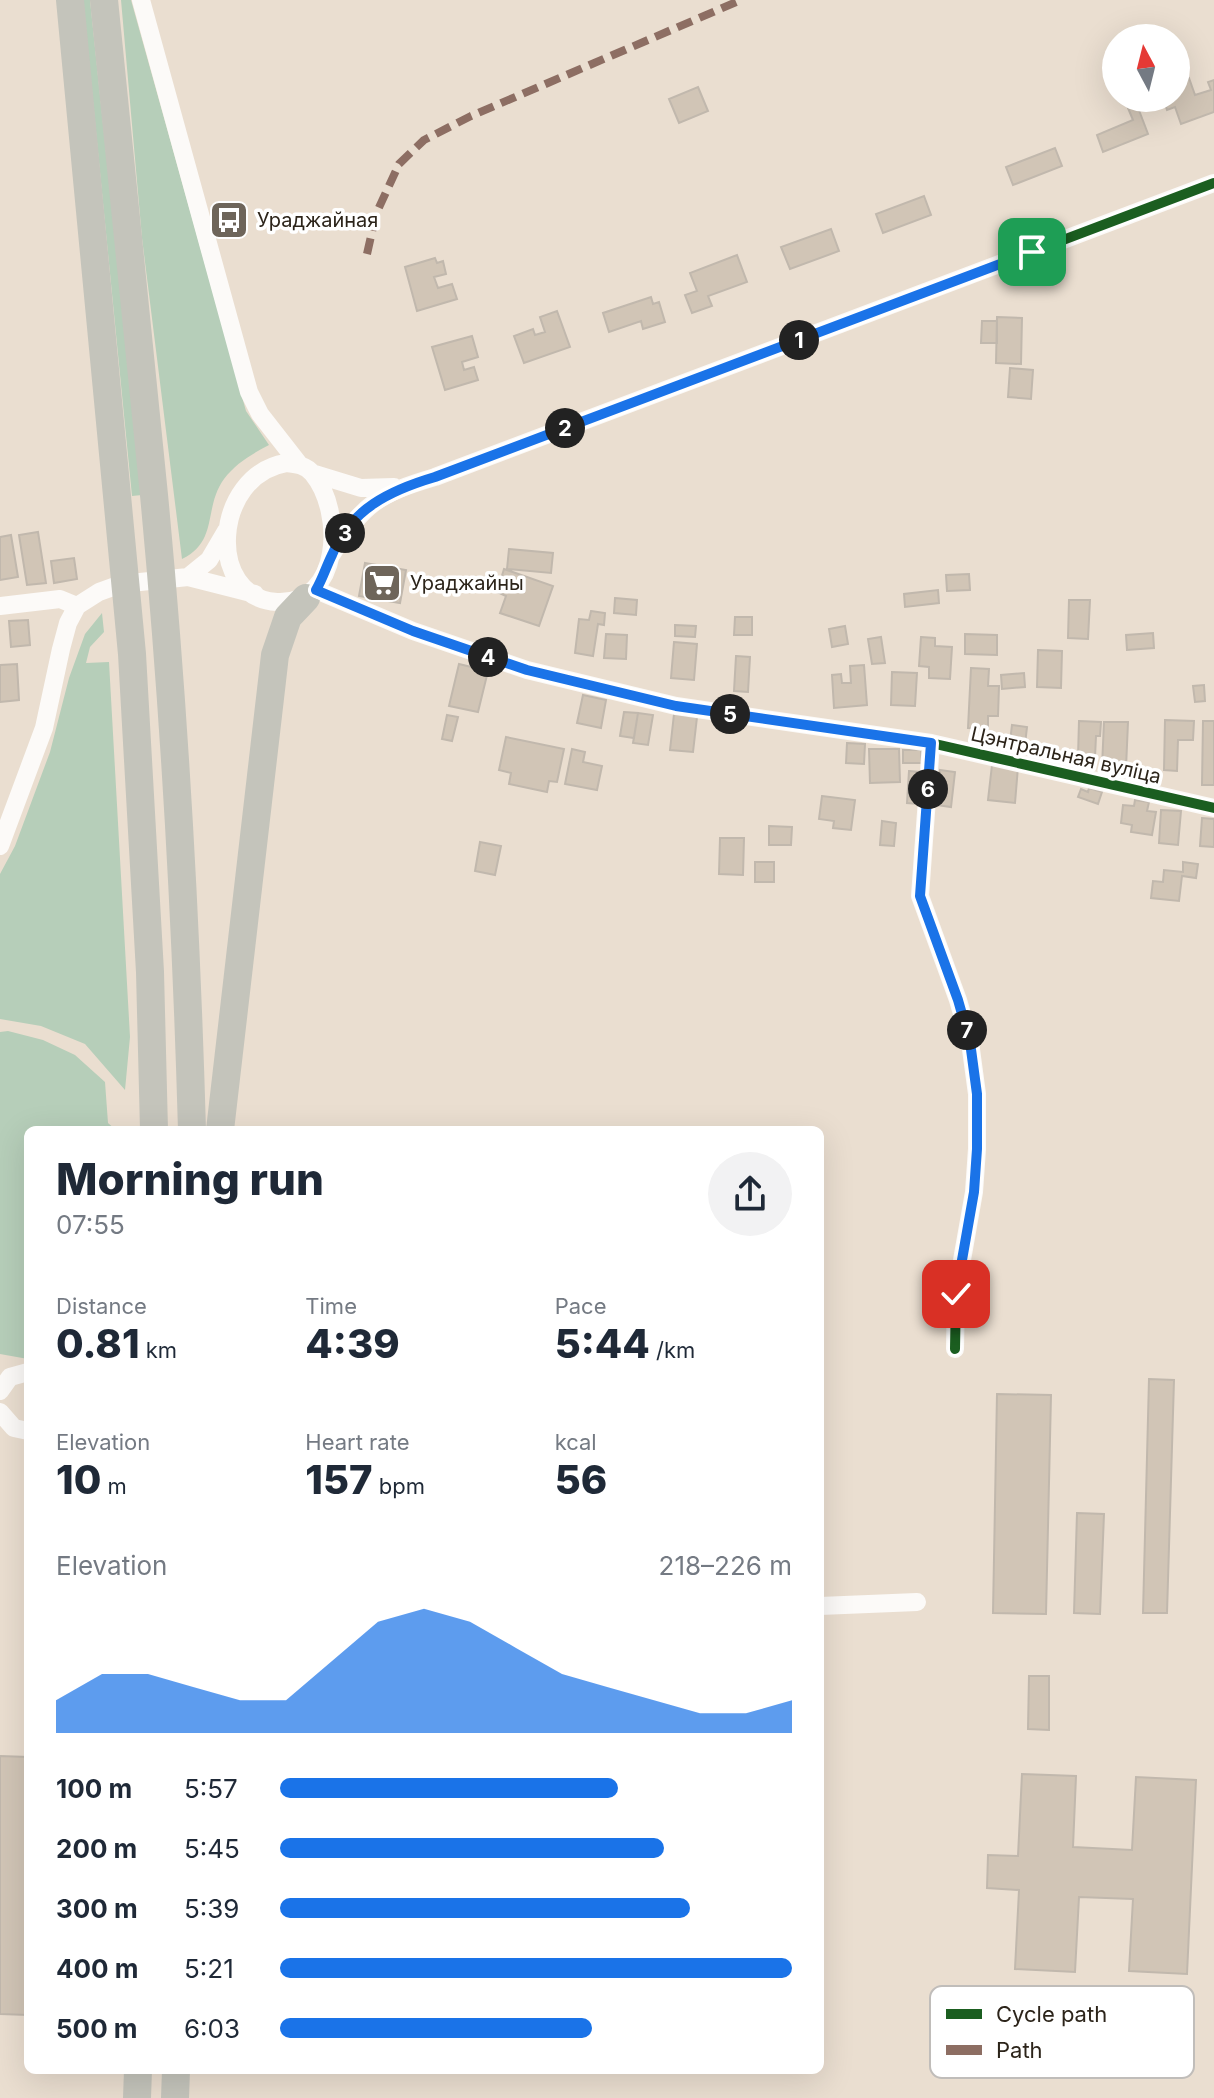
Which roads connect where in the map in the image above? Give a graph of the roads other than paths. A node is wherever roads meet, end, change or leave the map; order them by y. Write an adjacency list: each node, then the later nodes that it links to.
1 (70, 0): 17 (highway)
2 (104, 0): 18 (highway)
3 (141, 0): 5 (street)
4 (1214, 183): 6 (street)
5 (306, 468): 6 (street); 7 (street); 8 (street)
6 (401, 487): 8 (street)
7 (231, 517): 9 (street); 10 (street)
8 (332, 554): 11 (street)
9 (188, 577): 10 (street); 13 (street)
10 (255, 594): 11 (street)
11 (311, 594): 14 (street, Цэнтральная вуліца); 19 (highway)
12 (0, 606): 13 (street)
13 (77, 606): 16 (street)
14 (931, 743): 15 (street, Цэнтральная вуліца); 20 (street)
15 (1214, 808)
16 (0, 846)
17 (154, 1126)
18 (192, 1126)
19 (220, 1126)
20 (955, 1349)
21 (0, 1369): 22 (street)
22 (24, 1372): 23 (street)
23 (0, 1391)
24 (1, 1415): 25 (street)
25 (24, 1430)
26 (917, 1602): 27 (street)
27 (824, 1606)
28 (138, 2074): 30 (highway)
29 (176, 2074): 31 (highway)
30 (137, 2098)
31 (175, 2098)

